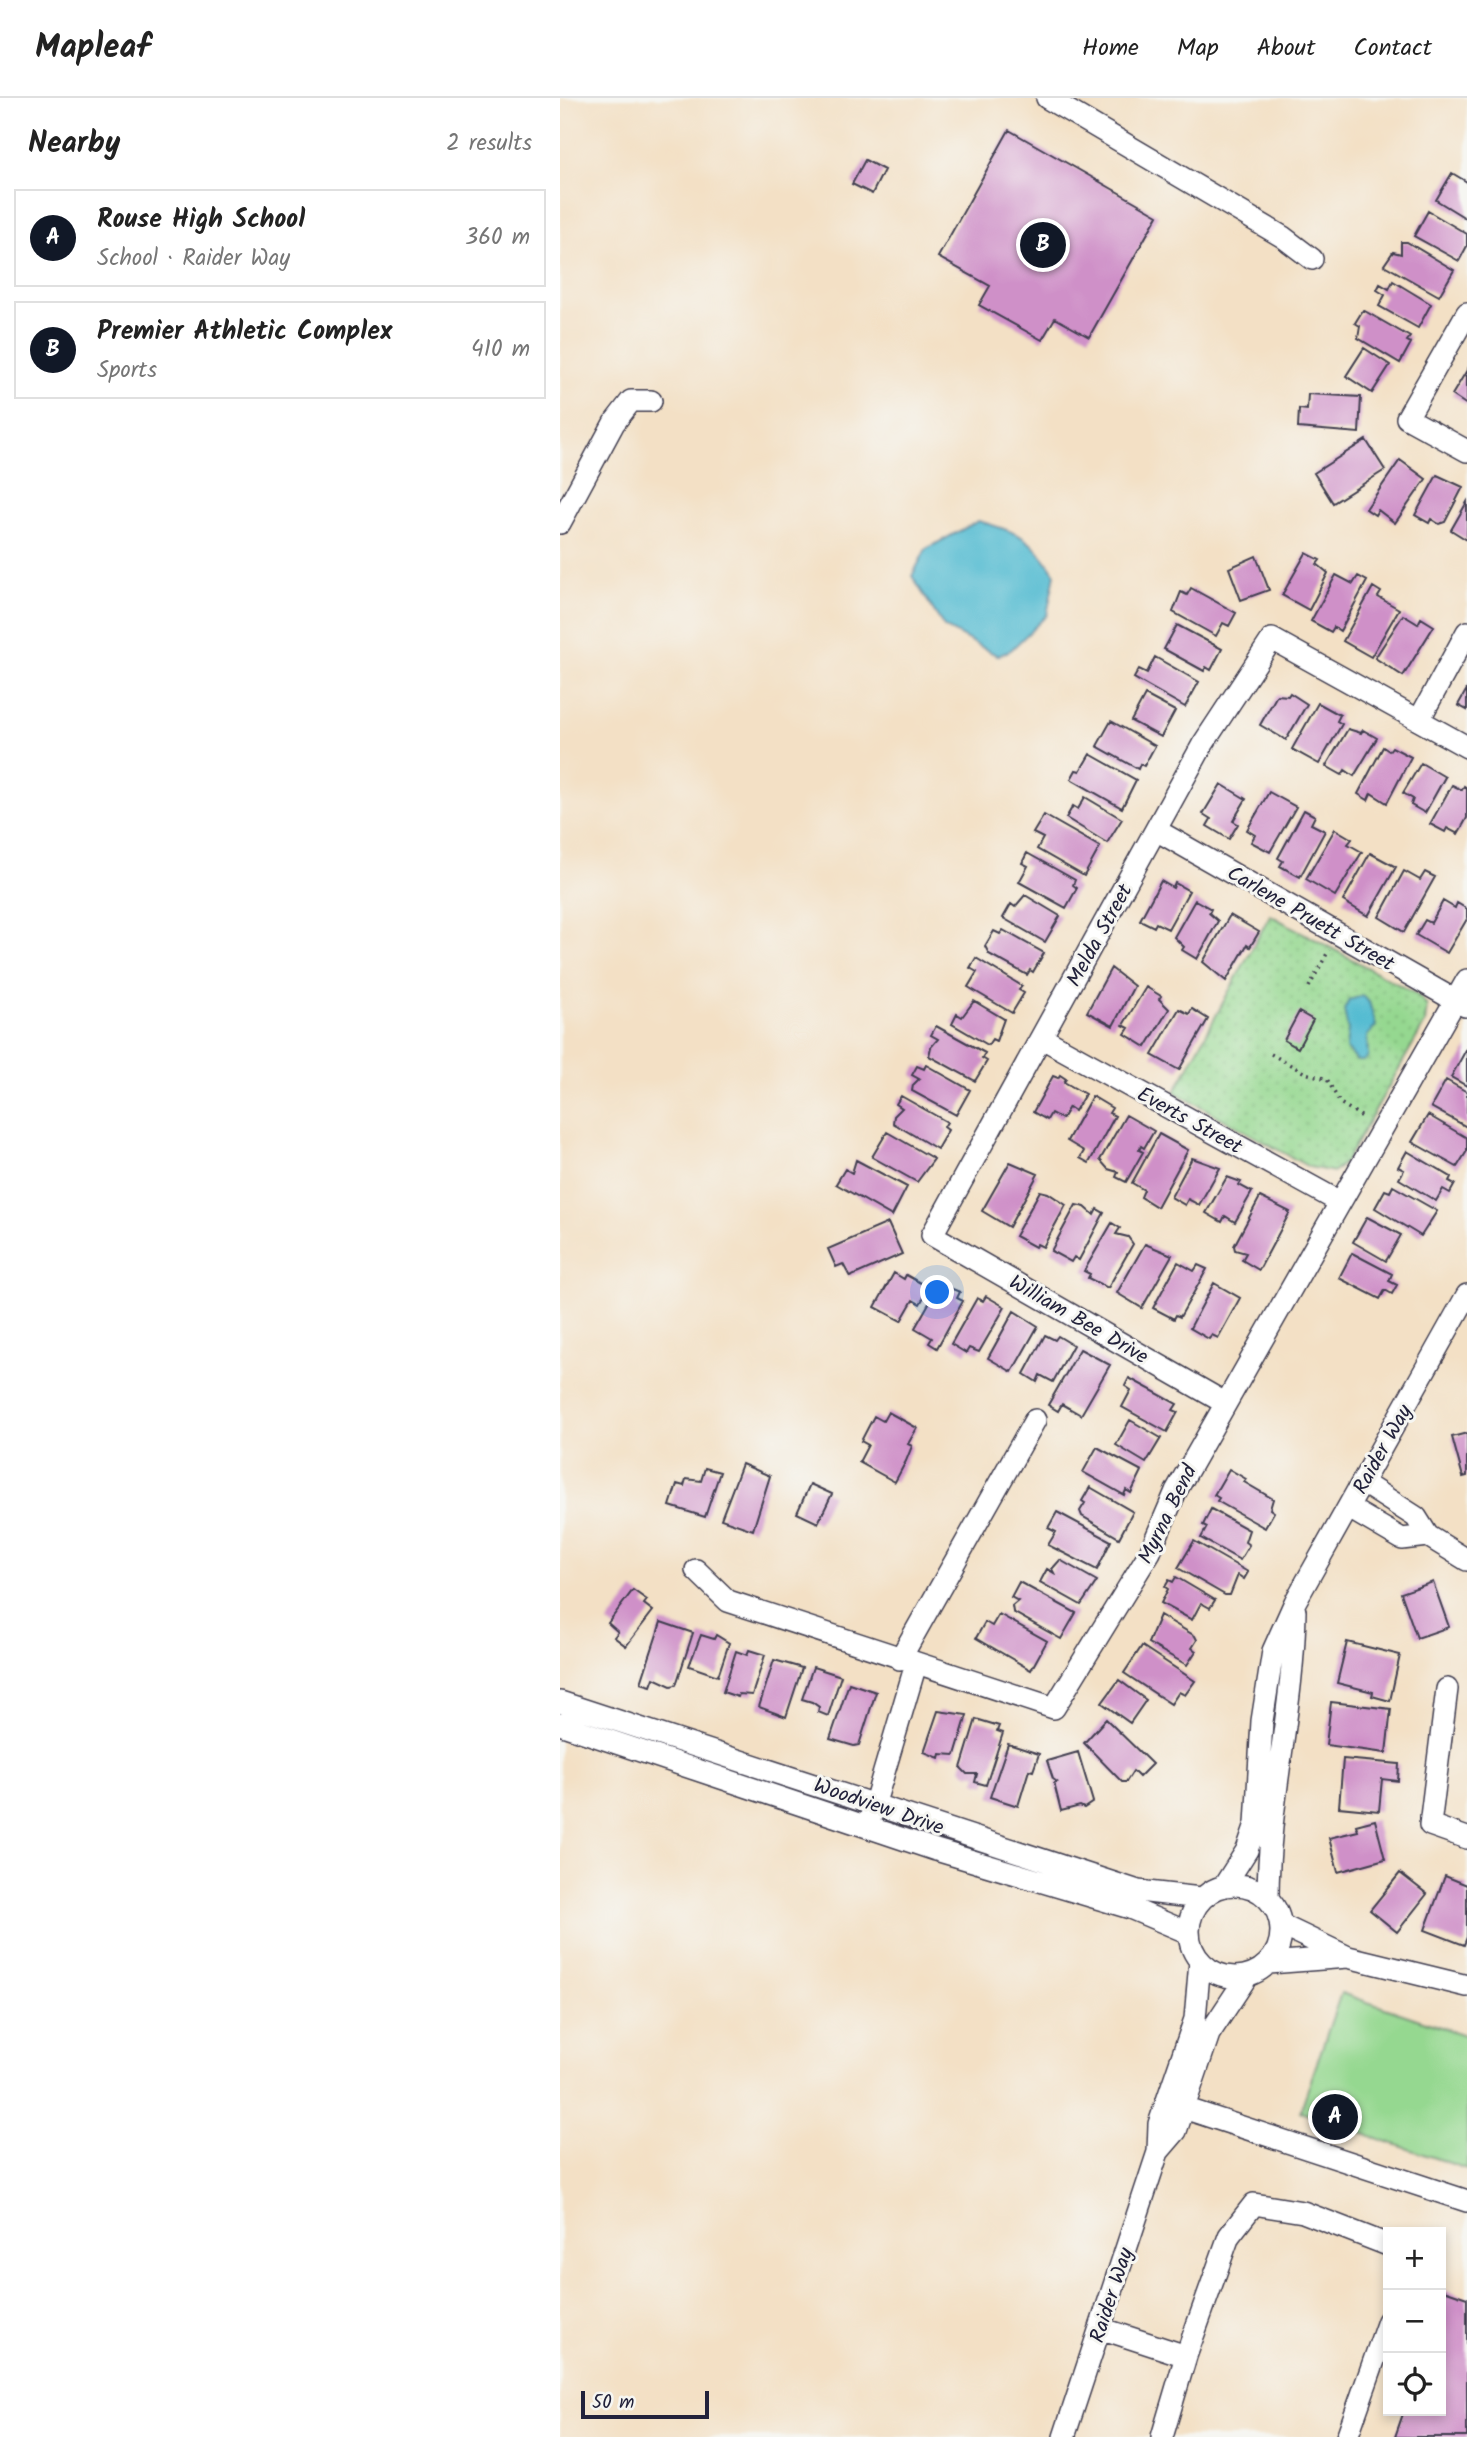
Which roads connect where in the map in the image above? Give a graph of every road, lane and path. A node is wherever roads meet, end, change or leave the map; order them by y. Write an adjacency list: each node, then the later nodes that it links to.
1 (1047, 98): 2 (street)
2 (1312, 259)
3 (1467, 313): 5 (street)
4 (651, 401): 6 (street)
5 (1467, 451)
6 (560, 523)
7 (1467, 632): 8 (street)
8 (1419, 720): 9 (street); 10 (street, Melda Street)
9 (1467, 747)
10 (1156, 830): 14 (street, Carlene Pruett Street); 15 (street, Melda Street)
11 (1330, 948): 13 (path)
12 (1467, 980): 14 (street, Myrna Bend)
13 (1309, 987)
14 (1461, 1003): 18 (street, Myrna Bend)
15 (1042, 1038): 18 (street, Everts Street); 19 (street, Melda Street)
16 (1271, 1054): 17 (path)
17 (1364, 1118)
18 (1338, 1202): 21 (street, Myrna Bend)
19 (932, 1235): 21 (street, William Bee Drive)
20 (1467, 1295): 23 (street, Raider Way)
21 (1225, 1403): 29 (street, Myrna Bend)
22 (1035, 1420): 29 (street)
23 (1363, 1483): 24 (street, Raider Way); 25 (street)
24 (1349, 1508): 25 (street); 28 (street, Raider Way)
25 (1428, 1536): 26 (street)
26 (1467, 1560)
27 (696, 1570): 29 (street, Myrna Bend)
28 (1295, 1602): 36 (street, Raider Way); 38 (street, Raider Way)
29 (908, 1661): 33 (street)
30 (1447, 1689): 35 (street)
31 (560, 1702): 33 (street, Woodview Drive)
32 (560, 1724): 34 (street, Woodview Drive)
33 (875, 1804): 34 (street); 37 (street, Woodview Drive)
34 (868, 1827): 40 (street, Woodview Drive)
35 (1467, 1838)
36 (1224, 1886): 37 (street); 38 (street)
37 (1201, 1898): 40 (street)
38 (1268, 1898): 39 (street)
39 (1281, 1925): 41 (street); 43 (street)
40 (1189, 1933): 42 (street)
41 (1349, 1957): 43 (street); 45 (street)
42 (1200, 1961): 44 (street); 47 (street, Raider Way)
43 (1269, 1963): 44 (street)
44 (1248, 1975): 46 (street, Raider Way)
45 (1467, 1986)
46 (1184, 2108): 47 (street, Raider Way); 48 (street)
47 (1158, 2152): 50 (street, Raider Way)
48 (1467, 2200)
49 (1383, 2243): 52 (street)
50 (1100, 2328): 52 (street); 53 (street, Raider Way)
51 (1383, 2335): 55 (street)
52 (1186, 2356): 54 (street)
53 (1065, 2437)
54 (1162, 2437)
55 (1347, 2437)

